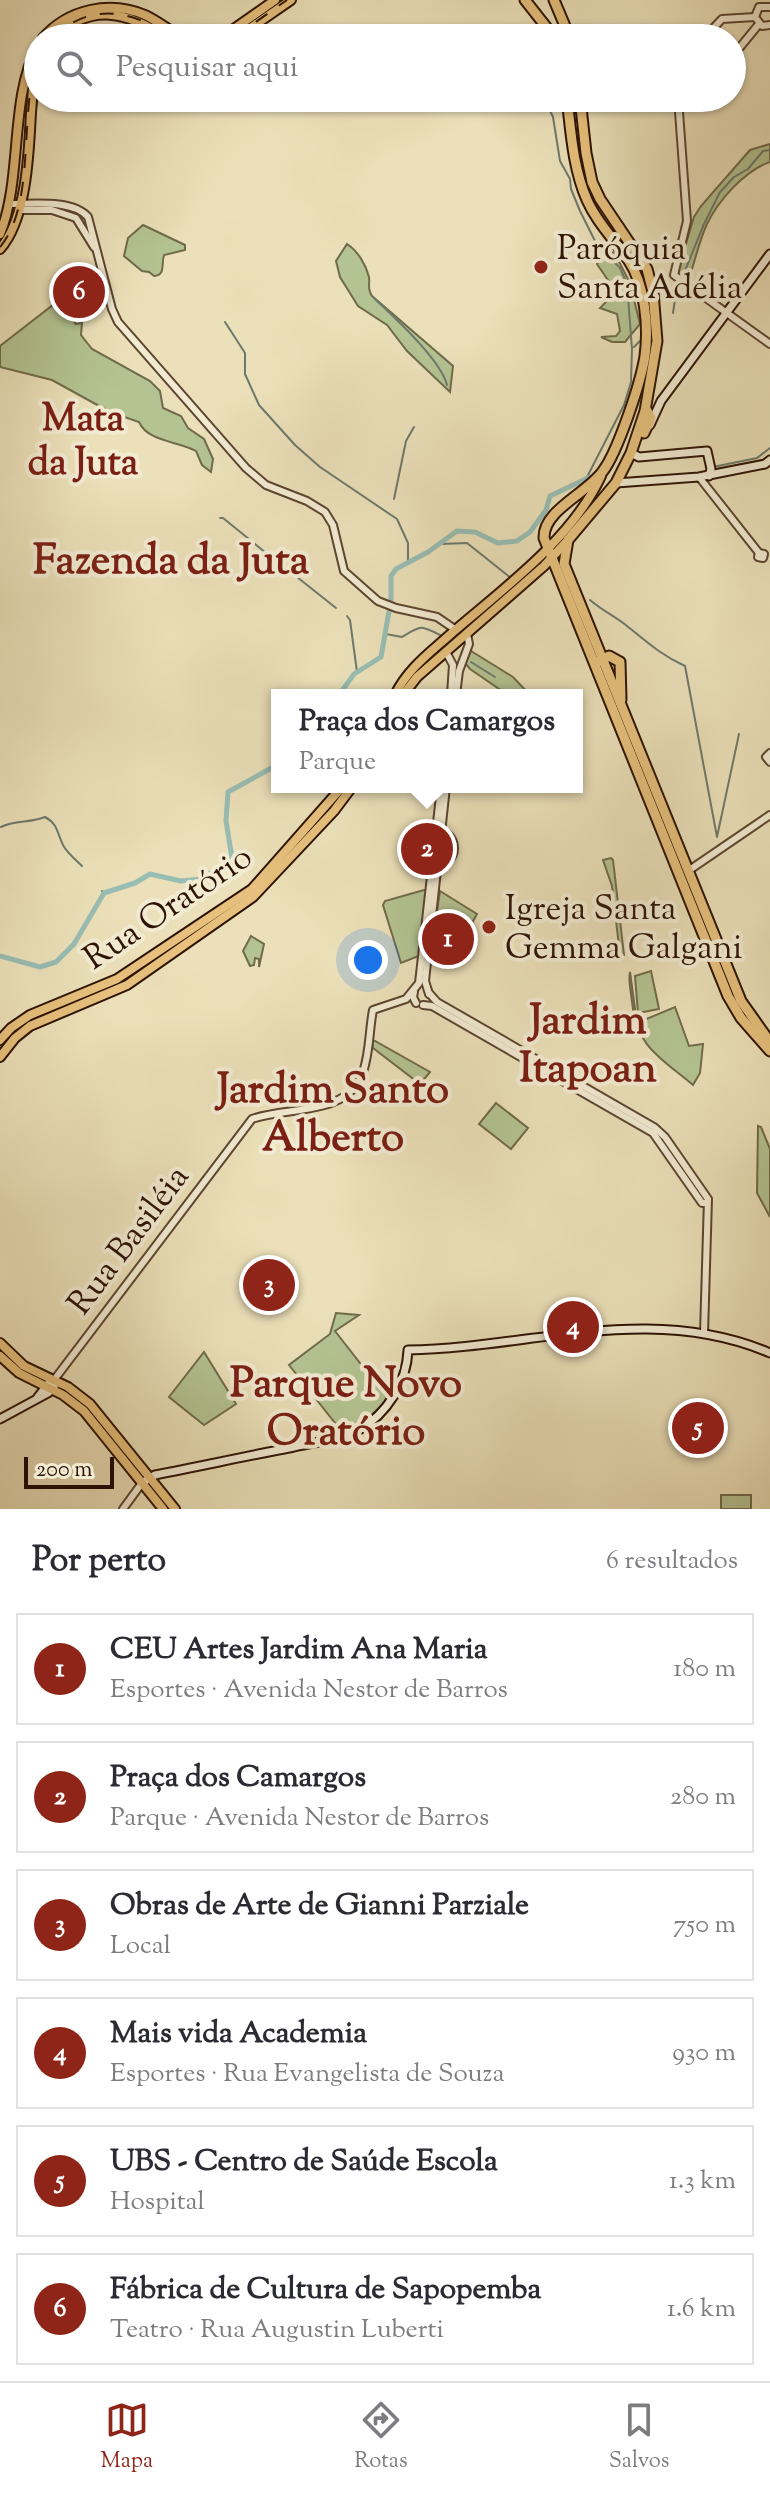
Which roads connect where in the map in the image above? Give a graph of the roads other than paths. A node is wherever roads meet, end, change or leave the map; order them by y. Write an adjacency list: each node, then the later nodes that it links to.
1 (525, 0): 13 (highway)
2 (554, 0): 14 (highway)
3 (290, 1): 12 (main road)
4 (271, 3): 11 (main road); 12 (main road)
5 (770, 7): 6 (street)
6 (757, 20): 15 (street); 16 (street); 17 (street)
7 (58, 24): 10 (main road)
8 (72, 24): 9 (main road)
9 (144, 24)
10 (160, 24)
11 (242, 24)
12 (255, 24)
13 (544, 24)
14 (564, 24)
15 (717, 24)
16 (770, 25)
17 (746, 36)
18 (24, 95): 22 (main road)
19 (569, 112): 29 (highway)
20 (582, 112): 30 (highway)
21 (679, 112): 27 (street)
22 (16, 206): 23 (main road); 24 (main road); 46 (street)
23 (0, 234)
24 (0, 247)
25 (770, 254): 27 (main road)
26 (770, 261): 27 (main road)
27 (727, 314): 28 (street); 31 (main road)
28 (770, 344)
29 (631, 403): 30 (highway); 32 (highway)
30 (647, 405): 31 (main road); 32 (highway); 33 (highway); 34 (highway)
31 (660, 405): 33 (main road)
32 (624, 422): 36 (highway)
33 (644, 433): 34 (main road)
34 (633, 449): 37 (main road); 38 (highway)
35 (770, 460): 37 (main road)
36 (603, 473): 40 (main road); 40 (highway)
37 (709, 475): 38 (main road); 43 (street)
38 (619, 479): 39 (highway)
39 (568, 540): 41 (main road); 45 (highway)
40 (548, 548): 41 (highway); 42 (main road)
41 (552, 558): 44 (main road); 45 (highway)
42 (529, 566): 44 (main road); 46 (main road)
43 (770, 566)
44 (538, 572): 47 (main road)
45 (572, 596): 50 (highway)
46 (452, 633): 47 (main road); 48 (main road); 51 (main road)
47 (467, 634): 48 (main road); 49 (street)
48 (449, 655): 49 (street); 52 (main road); 53 (street)
49 (464, 656): 54 (street)
50 (598, 661): 55 (highway); 55 (highway); 73 (highway)
51 (399, 689)
52 (407, 689)
53 (453, 689)
54 (455, 689)
55 (622, 707): 62 (highway)
56 (337, 793): 63 (main road, Rua Oratório)
57 (348, 793): 64 (main road, Rua Oratório)
58 (442, 793): 60 (street)
59 (770, 818): 62 (street)
60 (439, 830): 61 (street); 61 (street); 61 (street)
61 (435, 866): 67 (street); 68 (street)
62 (689, 873): 71 (highway)
63 (173, 940): 64 (main road); 65 (main road, Rua Oratório)
64 (183, 945): 66 (main road, Rua Oratório)
65 (126, 974): 66 (main road); 74 (main road, Rua Oratório)
66 (127, 985): 77 (main road, Rua Oratório)
67 (415, 991): 68 (street); 69 (street, Rua Basiléia); 70 (street)
68 (428, 992): 70 (street); 72 (street)
69 (406, 999): 70 (street); 82 (street, Rua Basiléia)
70 (419, 1004): 72 (street)
71 (742, 1005): 73 (highway); 75 (highway)
72 (460, 1018): 78 (street)
73 (741, 1018): 76 (highway)
74 (0, 1040)
75 (770, 1042)
76 (770, 1051)
77 (0, 1057)
78 (704, 1334): 80 (main road); 84 (main road)
79 (0, 1343): 82 (main road)
80 (770, 1353)
81 (0, 1356): 82 (main road)
82 (51, 1385): 83 (main road); 84 (main road)
83 (0, 1419)
84 (143, 1477): 85 (street); 86 (main road); 87 (main road)
85 (123, 1509)
86 (163, 1509)
87 (175, 1509)

